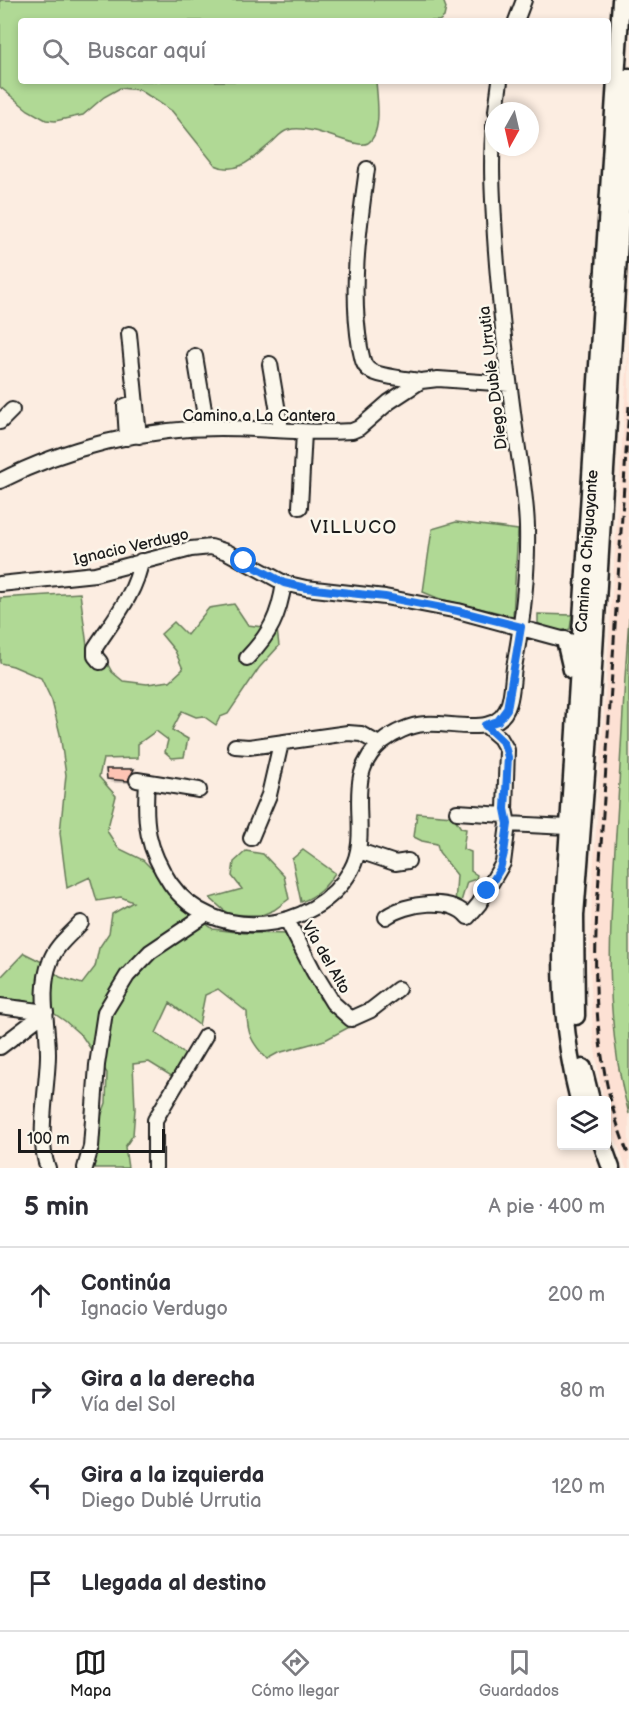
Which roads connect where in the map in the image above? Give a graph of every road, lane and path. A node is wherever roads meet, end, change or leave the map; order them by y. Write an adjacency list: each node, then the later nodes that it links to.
1 (524, 0): 3 (street)
2 (621, 0): 27 (main road, Camino a Chiguayante)
3 (517, 18)
4 (629, 77): 25 (main road, Camino a Chiguayante)
5 (500, 84): 6 (street)
6 (497, 102)
7 (492, 156): 13 (street, Diego Dublé Urrutia)
8 (367, 169): 12 (street)
9 (129, 334): 19 (street)
10 (195, 356): 16 (street)
11 (270, 364): 17 (street)
12 (421, 381): 13 (street); 18 (street, Camino a La Cantera)
13 (509, 384): 26 (street, Diego Dublé Urrutia)
14 (12, 410): 15 (street)
15 (0, 422)
16 (207, 428): 17 (street, Camino a La Cantera); 19 (street, Camino a La Cantera)
17 (281, 430): 18 (street, Camino a La Cantera)
18 (304, 432): 21 (street)
19 (133, 437): 20 (street, Camino a La Cantera)
20 (0, 481)
21 (300, 507)
22 (141, 561): 23 (street, Ignacio Verdugo); 24 (street, Ignacio Verdugo); 30 (street)
23 (284, 583): 26 (street, Ignacio Verdugo); 28 (street)
24 (0, 584)
25 (596, 626): 27 (main road); 29 (main road, Camino a Chiguayante)
26 (521, 627): 27 (street, Ignacio Verdugo); 31 (street, Diego Dublé Urrutia)
27 (572, 642): 29 (main road); 38 (main road, Camino a Chiguayante)
28 (247, 658)
29 (594, 660): 52 (main road, Camino a Chiguayante)
30 (100, 662)
31 (485, 725): 33 (street); 37 (street)
32 (281, 743): 33 (street); 34 (street); 39 (street)
33 (379, 744): 40 (street)
34 (235, 746)
35 (199, 790): 42 (street)
36 (457, 812): 37 (street)
37 (507, 820): 38 (street); 43 (street)
38 (568, 827): 51 (main road, Camino a Chiguayante)
39 (251, 838)
40 (359, 850): 41 (street); 44 (street)
41 (408, 861)
42 (205, 915): 44 (street); 56 (street)
43 (386, 917)
44 (287, 920): 46 (street, Vía del Alto)
45 (81, 923): 48 (street)
46 (398, 989)
47 (0, 1006): 48 (street)
48 (46, 1012): 50 (street); 55 (street)
49 (205, 1036): 57 (street)
50 (0, 1047)
51 (578, 1096)
52 (590, 1096)
53 (592, 1150): 58 (main road)
54 (604, 1150): 59 (main road)
55 (48, 1168)
56 (85, 1168)
57 (155, 1168)
58 (599, 1168)
59 (611, 1168)

